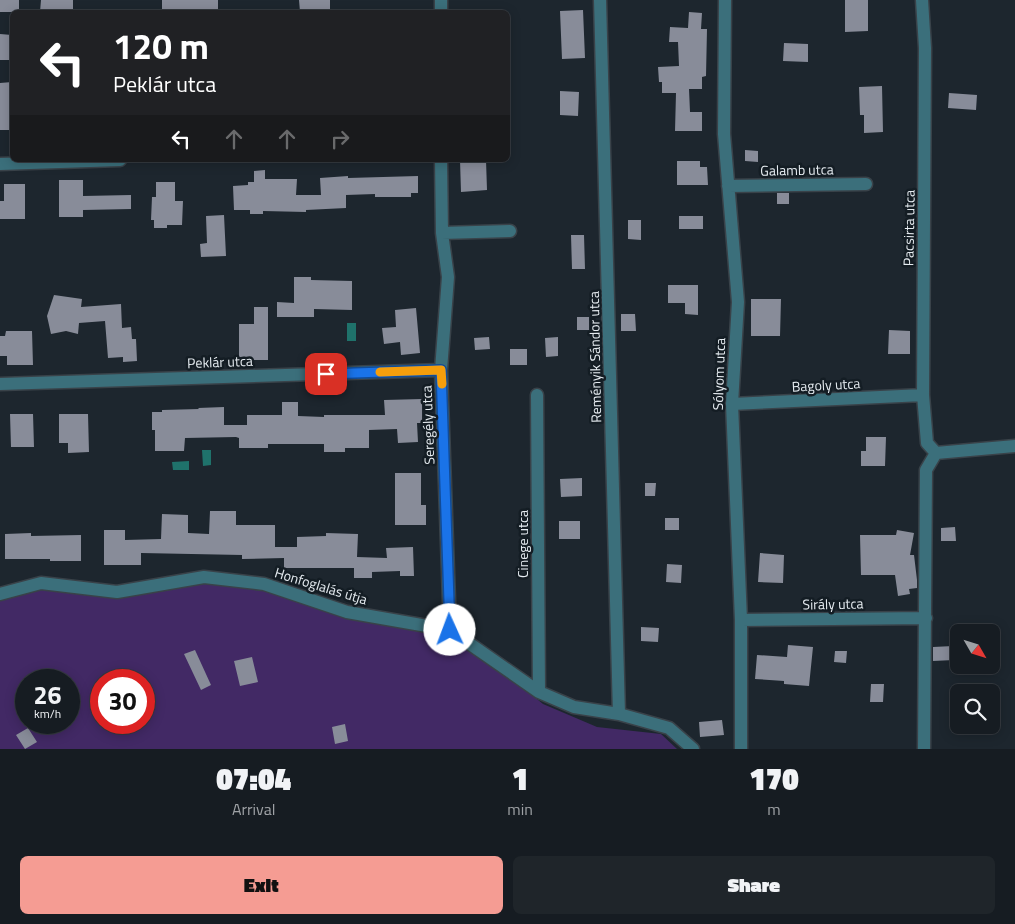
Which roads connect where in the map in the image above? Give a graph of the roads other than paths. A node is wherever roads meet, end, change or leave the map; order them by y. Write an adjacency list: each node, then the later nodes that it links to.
1 (600, 0): 23 (street, Reményik Sándor utca)
2 (724, 0): 8 (street, Sólyom utca)
3 (922, 0): 14 (street, Pacsirta utca)
4 (60, 162): 6 (street)
5 (441, 162): 10 (street, Seregély utca)
6 (0, 164)
7 (866, 184): 8 (street, Galamb utca)
8 (728, 186): 15 (street, Sólyom utca)
9 (510, 231): 10 (street)
10 (442, 233): 11 (street, Seregély utca)
11 (441, 370): 12 (street, Peklár utca); 21 (street, Seregély utca)
12 (0, 384)
13 (537, 395): 22 (street, Cinege utca)
14 (923, 395): 15 (street, Bagoly utca); 17 (street, Pacsirta utca)
15 (732, 404): 20 (street, Sólyom utca)
16 (1015, 446): 17 (street)
17 (936, 453): 19 (street)
18 (0, 594): 21 (street, Honfoglalás útja)
19 (926, 618): 20 (street, Sirály utca); 26 (street)
20 (741, 620): 25 (street, Sólyom utca)
21 (450, 630): 22 (street, Honfoglalás útja)
22 (539, 692): 23 (street, Honfoglalás útja)
23 (619, 714): 24 (street, Honfoglalás útja)
24 (693, 749)
25 (741, 749)
26 (924, 749)

